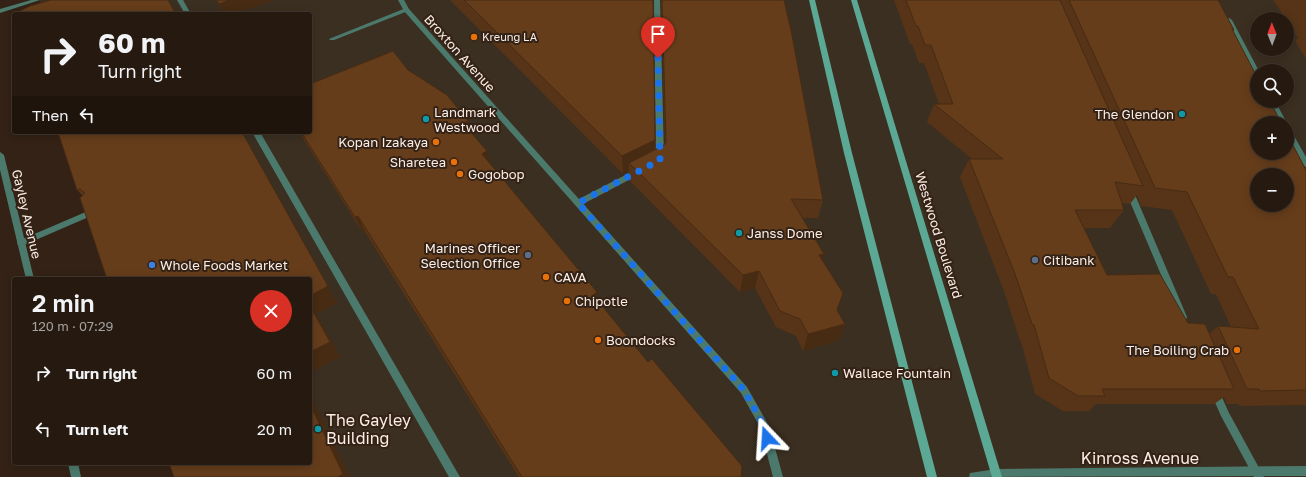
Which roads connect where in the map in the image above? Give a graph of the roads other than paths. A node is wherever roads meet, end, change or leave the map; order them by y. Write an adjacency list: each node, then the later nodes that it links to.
1 (37, 0): 8 (street)
2 (180, 0): 9 (street)
3 (401, 0): 7 (street, Broxton Avenue)
4 (656, 0): 18 (street)
5 (812, 0): 31 (main road)
6 (854, 0): 27 (main road, Westwood Boulevard)
7 (406, 10): 11 (street); 18 (street, Broxton Avenue)
8 (0, 11)
9 (187, 12)
10 (1225, 13): 12 (street)
11 (332, 39)
12 (1252, 64)
13 (257, 134): 29 (street)
14 (1294, 141): 16 (street)
15 (0, 154): 20 (street, Gayley Avenue)
16 (1306, 164)
17 (1125, 181): 22 (street)
18 (578, 203): 30 (street, Broxton Avenue)
19 (95, 211): 20 (street)
20 (21, 243): 21 (street, Gayley Avenue)
21 (30, 277)
22 (1187, 326)
23 (1212, 384): 26 (street)
24 (73, 465): 28 (street)
25 (1306, 471): 26 (street, Kinross Avenue)
26 (1258, 475): 27 (street, Kinross Avenue)
27 (997, 476): 32 (street, Kinross Avenue)
28 (76, 477)
29 (455, 477)
30 (778, 477)
31 (932, 477)
32 (974, 477)

